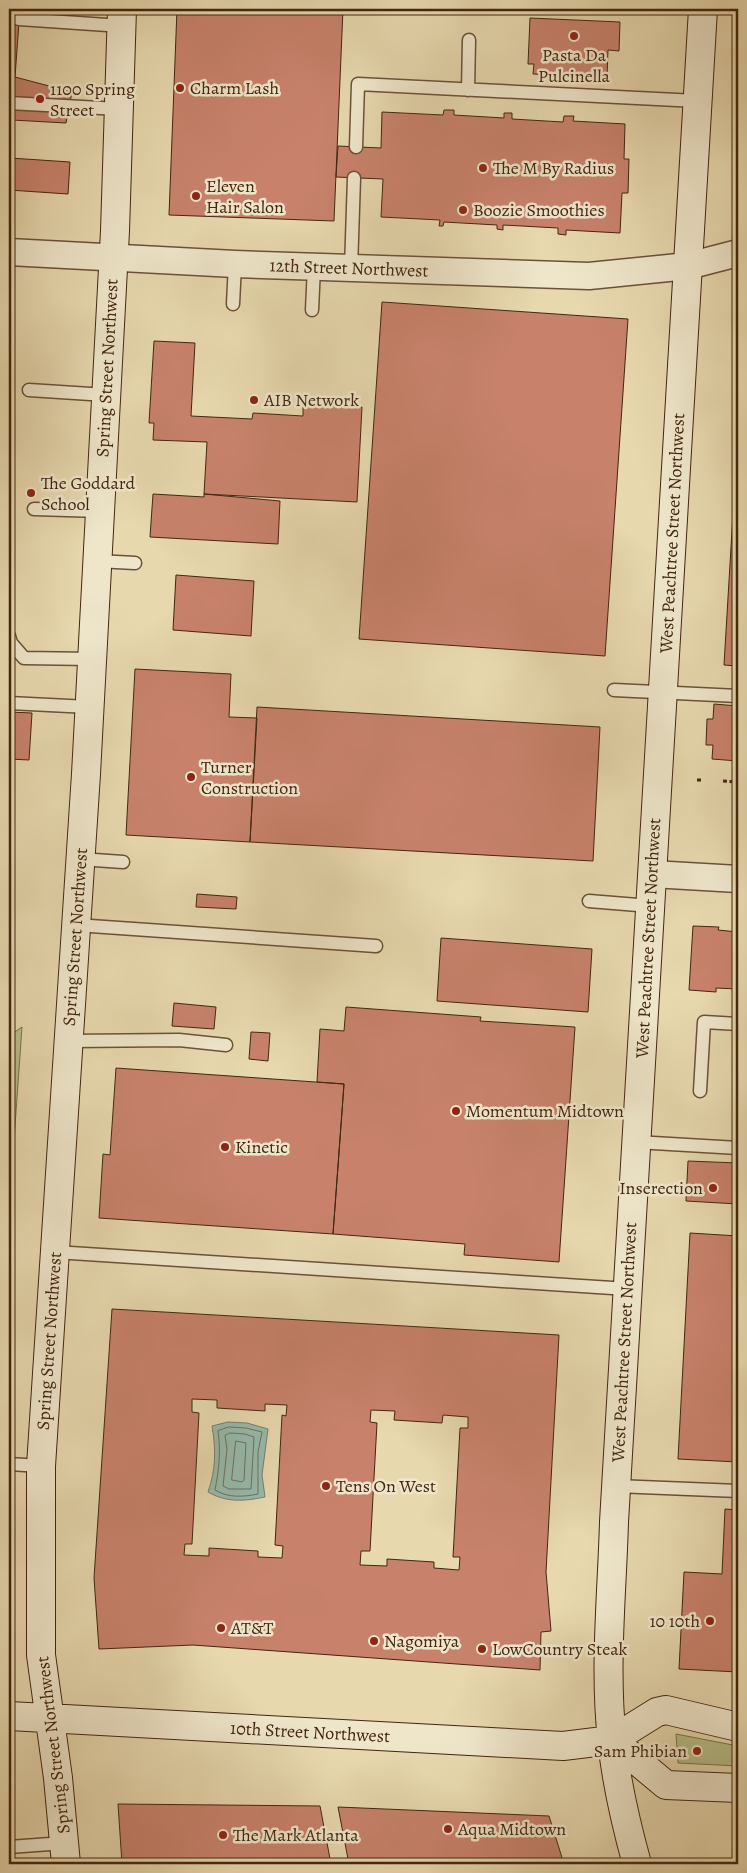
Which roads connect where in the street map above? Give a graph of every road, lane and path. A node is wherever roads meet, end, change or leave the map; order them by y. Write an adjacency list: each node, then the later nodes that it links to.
1 (703, 9): 6 (main road, West Peachtree Street Northwest)
2 (122, 17): 3 (lane); 8 (main road, Spring Street Northwest)
3 (19, 19)
4 (470, 40): 5 (lane)
5 (468, 90): 6 (lane); 9 (lane)
6 (697, 101): 15 (main road, West Peachtree Street Northwest)
7 (9, 103): 8 (lane)
8 (119, 109): 13 (main road, Spring Street Northwest)
9 (356, 146)
10 (354, 178): 17 (lane)
11 (9, 252): 13 (street, 12th Street Northwest)
12 (738, 253): 15 (street, 12th Street Northwest)
13 (113, 258): 14 (street, 12th Street Northwest); 21 (main road, Spring Street Northwest)
14 (235, 264): 16 (street, 12th Street Northwest); 18 (lane)
15 (688, 266): 17 (street, 12th Street Northwest); 29 (main road, West Peachtree Street Northwest)
16 (314, 268): 17 (street, 12th Street Northwest); 19 (lane)
17 (351, 269)
18 (233, 304)
19 (312, 310)
20 (29, 390): 21 (lane)
21 (106, 395): 23 (main road, Spring Street Northwest)
22 (34, 508): 23 (lane)
23 (100, 512): 24 (main road, Spring Street Northwest)
24 (97, 561): 25 (lane); 27 (main road, Spring Street Northwest)
25 (135, 563)
26 (9, 636): 27 (lane)
27 (92, 659): 32 (main road, Spring Street Northwest)
28 (614, 690): 29 (lane)
29 (663, 692): 30 (lane); 39 (main road, West Peachtree Street Northwest)
30 (738, 696)
31 (9, 703): 32 (lane)
32 (89, 707): 37 (main road, Spring Street Northwest)
33 (697, 780): 34 (path)
34 (702, 780)
35 (723, 782): 36 (path)
36 (736, 782)
37 (80, 859): 38 (lane); 43 (main road, Spring Street Northwest)
38 (123, 862)
39 (652, 874): 40 (street); 42 (main road, West Peachtree Street Northwest)
40 (738, 879)
41 (589, 901): 42 (lane)
42 (650, 906): 49 (main road, West Peachtree Street Northwest)
43 (76, 925): 44 (lane); 46 (main road, Spring Street Northwest)
44 (376, 946)
45 (738, 1024): 48 (lane)
46 (69, 1041): 47 (lane); 51 (main road, Spring Street Northwest)
47 (226, 1044)
48 (700, 1091)
49 (636, 1142): 50 (lane); 52 (main road, West Peachtree Street Northwest)
50 (738, 1148)
51 (55, 1252): 52 (lane); 54 (main road, Spring Street Northwest)
52 (628, 1289): 55 (main road, West Peachtree Street Northwest)
53 (9, 1464): 54 (lane)
54 (41, 1466): 58 (main road, Spring Street Northwest)
55 (616, 1486): 56 (lane); 60 (main road, West Peachtree Street Northwest)
56 (738, 1491)
57 (9, 1716): 58 (main road, 10th Street Northwest)
58 (50, 1718): 60 (main road, 10th Street Northwest); 63 (main road, Spring Street Northwest)
59 (738, 1727): 60 (main road)
60 (612, 1740): 61 (main road); 64 (main road, West Peachtree Street Northwest)
61 (738, 1788)
62 (9, 1847): 63 (lane)
63 (66, 1853)
64 (637, 1864)

